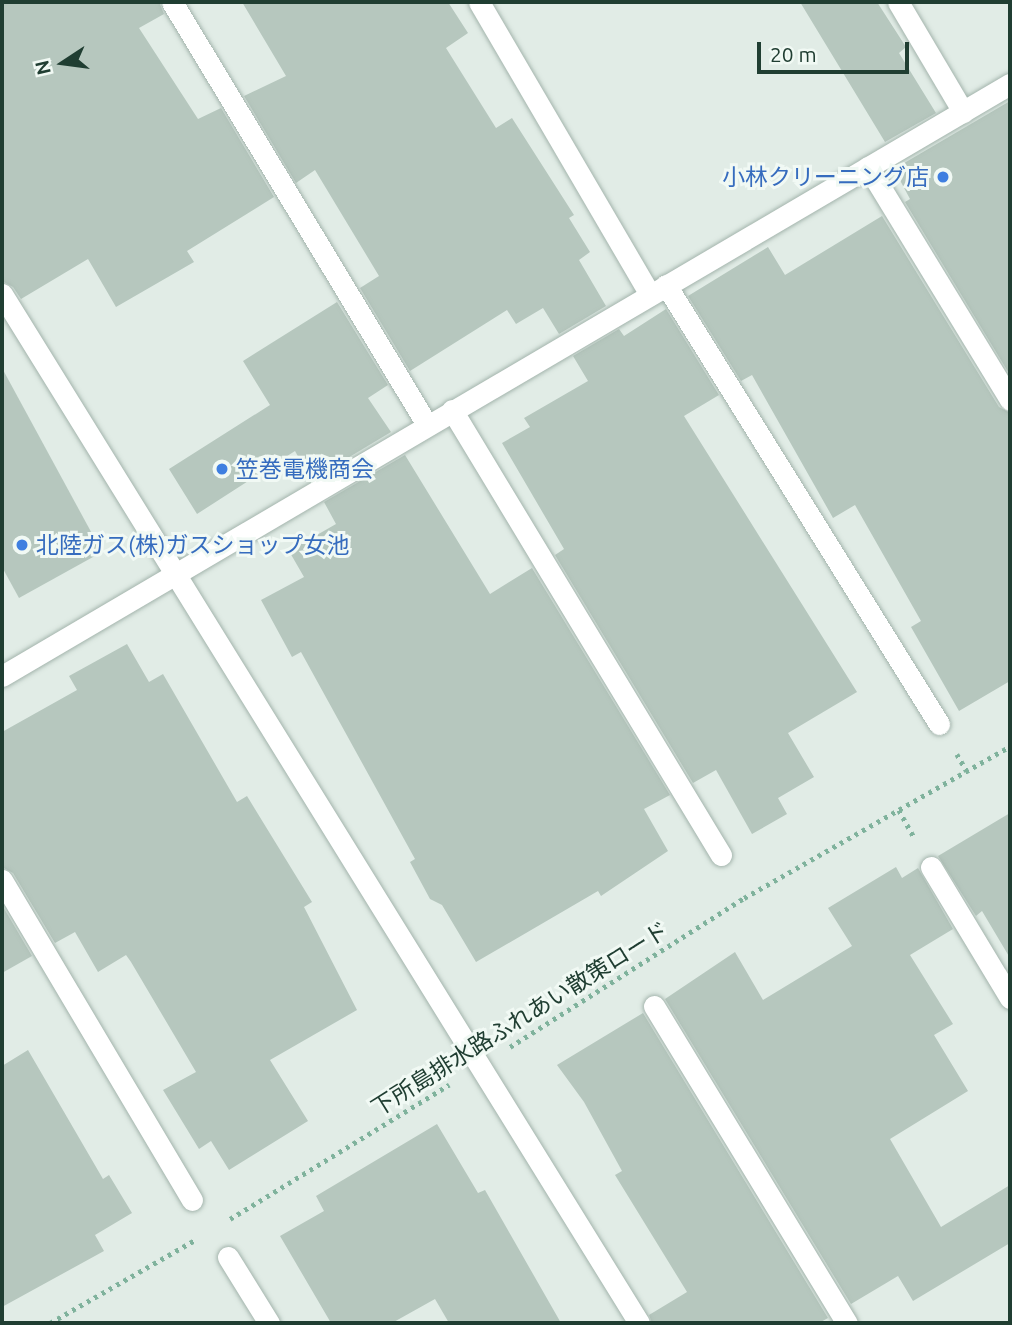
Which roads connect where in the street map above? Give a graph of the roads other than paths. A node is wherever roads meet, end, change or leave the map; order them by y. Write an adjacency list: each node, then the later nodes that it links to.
1 (172, 2): 11 (street)
2 (479, 2): 7 (street)
3 (898, 2): 5 (street)
4 (1010, 84): 5 (street)
5 (963, 112): 6 (street)
6 (868, 167): 7 (street); 9 (street)
7 (658, 290): 10 (street); 14 (street)
8 (2, 294): 12 (street)
9 (1010, 400)
10 (453, 410): 11 (street); 15 (street)
11 (427, 425): 12 (street)
12 (177, 571): 13 (street); 23 (street)
13 (2, 676)
14 (939, 724)
15 (721, 855)
16 (931, 867): 18 (street)
17 (2, 880): 20 (street)
18 (1010, 998)
19 (654, 1006): 24 (street)
20 (192, 1200)
21 (228, 1257): 22 (street)
22 (269, 1323)
23 (639, 1323)
24 (847, 1323)

